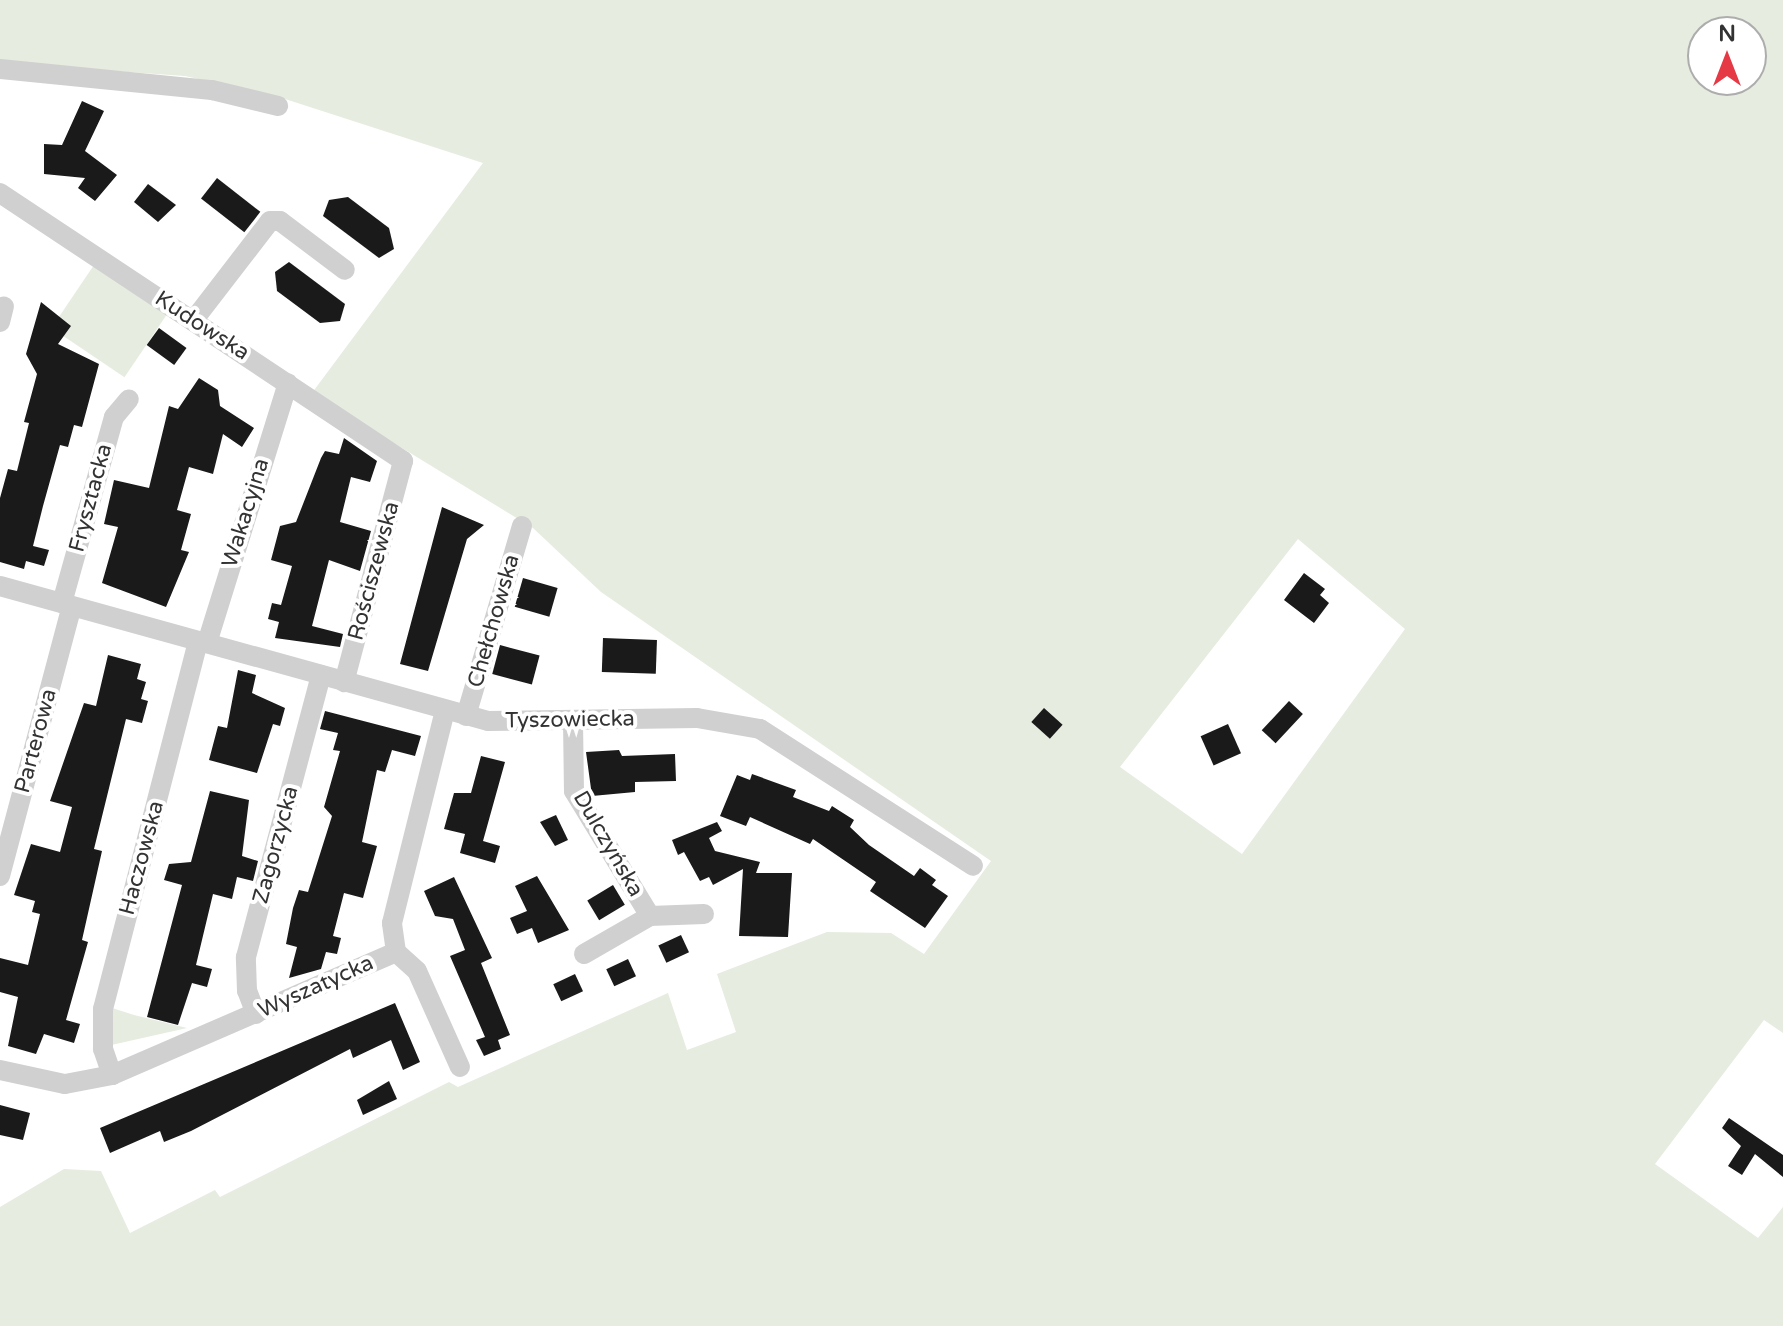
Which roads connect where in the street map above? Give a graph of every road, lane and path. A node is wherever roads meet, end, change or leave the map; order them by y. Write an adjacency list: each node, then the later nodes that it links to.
1 (0, 69): 2 (street)
2 (278, 106)
3 (0, 193): 5 (street, Kudowska)
4 (345, 270): 5 (street)
5 (193, 321): 6 (street, Kudowska)
6 (288, 383): 8 (street, Kudowska); 12 (street, Wakacyjna)
7 (129, 399): 11 (street, Frysztacka)
8 (403, 461): 14 (street, Rościszewska)
9 (522, 526): 16 (street, Chełchowska)
10 (0, 586): 11 (street, Tyszowiecka)
11 (67, 604): 12 (street, Tyszowiecka); 19 (street, Parterowa)
12 (203, 642): 13 (street, Tyszowiecka); 27 (street, Haczowska)
13 (321, 675): 14 (street, Tyszowiecka); 24 (street, Zagorzycka)
14 (344, 682): 15 (street, Tyszowiecka)
15 (445, 710): 16 (street, Tyszowiecka); 22 (street, Wyszatycka)
16 (466, 716): 17 (street, Tyszowiecka)
17 (573, 721): 18 (street, Tyszowiecka); 21 (street, Dulczyńska)
18 (973, 866)
19 (0, 876)
20 (704, 914): 21 (street, Dulczyńska)
21 (650, 916): 23 (street, Dulczyńska)
22 (396, 952): 24 (street, Wyszatycka); 25 (street)
23 (584, 954)
24 (256, 1014): 27 (street, Wyszatycka)
25 (460, 1067)
26 (0, 1070): 27 (street, Wyszatycka)
27 (112, 1075)

